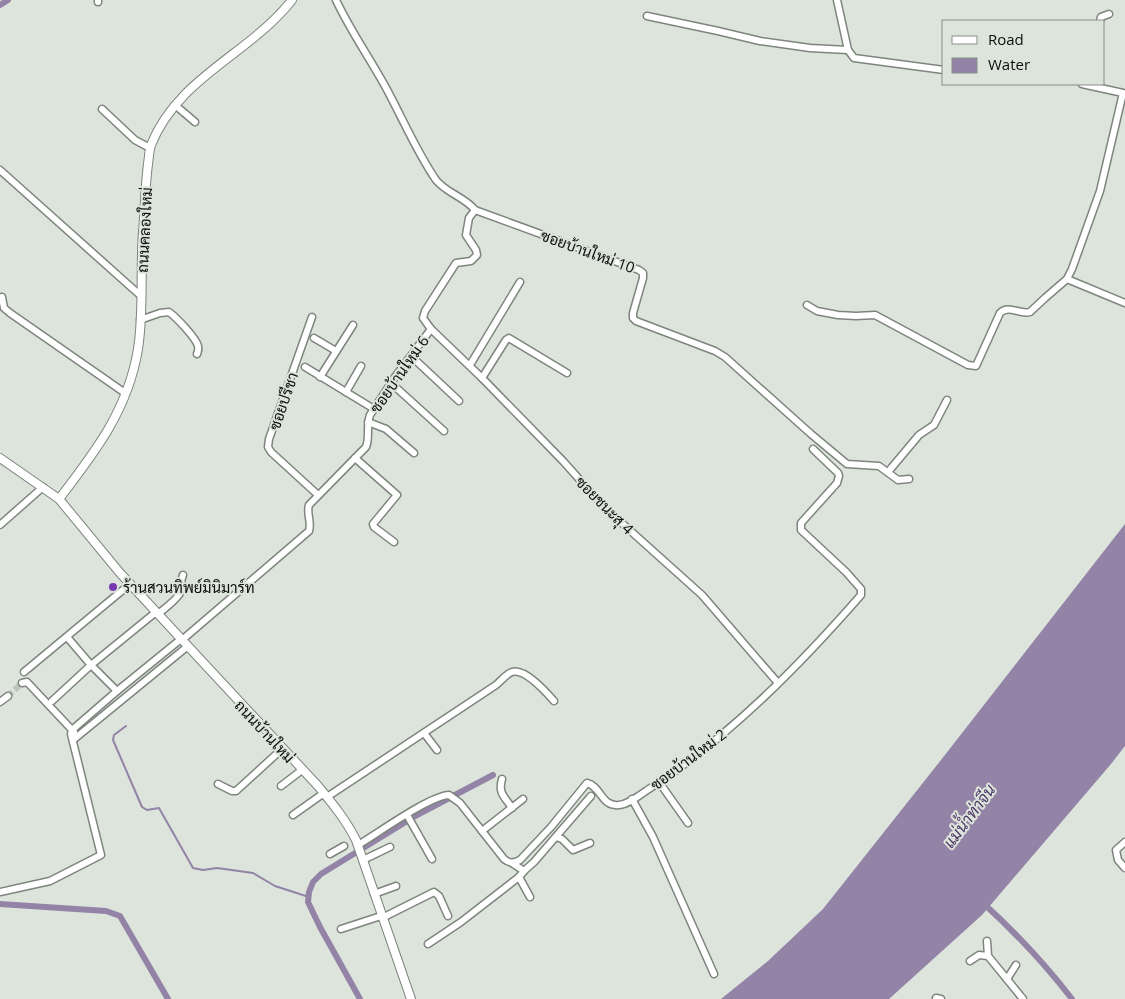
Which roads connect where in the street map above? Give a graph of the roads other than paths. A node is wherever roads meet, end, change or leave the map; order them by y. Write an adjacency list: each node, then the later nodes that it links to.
1 (292, 0): 10 (street, ถนนคลองใหม่)
2 (336, 0): 15 (street, ซอยบ้านใหม่ 10)
3 (837, 0): 7 (street)
4 (1109, 14): 6 (street)
5 (647, 16): 7 (street)
6 (1100, 20)
7 (848, 50): 8 (street)
8 (942, 70)
9 (1102, 86): 16 (street)
10 (175, 105): 12 (street); 13 (street, ถนนคลองใหม่)
11 (102, 109): 13 (street)
12 (195, 122)
13 (150, 148): 18 (street, ถนนคลองใหม่)
14 (0, 170): 18 (street)
15 (475, 210): 25 (street, ซอยบ้านใหม่ 6); 48 (street, ซอยบ้านใหม่ 10)
16 (1067, 280): 20 (street); 21 (street)
17 (520, 282): 31 (street)
18 (141, 296): 23 (street, ถนนคลองใหม่)
19 (2, 297): 38 (street)
20 (1125, 303)
21 (807, 305)
22 (312, 317): 51 (street, ซอยปรีชา)
23 (140, 320): 28 (street); 38 (street, ถนนคลองใหม่)
24 (353, 325): 27 (street)
25 (431, 329): 29 (street, ซอยบ้านใหม่ 6); 31 (street, ซอยชนะสุ 4)
26 (314, 338): 27 (street)
27 (336, 351): 34 (street)
28 (197, 354)
29 (411, 356): 36 (street, ซอยบ้านใหม่ 6); 40 (street)
30 (361, 366): 37 (street)
31 (470, 366): 35 (street, ซอยชนะสุ 4)
32 (305, 367): 34 (street)
33 (567, 373): 35 (street)
34 (320, 377): 37 (street)
35 (482, 378): 63 (street, ซอยชนะสุ 4)
36 (391, 383): 41 (street, ซอยบ้านใหม่ 6); 43 (street)
37 (346, 392): 41 (street)
38 (125, 393): 52 (street, ถนนคลองใหม่)
39 (947, 400): 48 (street)
40 (459, 401)
41 (374, 409): 42 (street, ซอยบ้านใหม่ 6)
42 (368, 422): 45 (street); 47 (street, ซอยบ้านใหม่ 6)
43 (444, 431)
44 (813, 449): 63 (street, ซอยบ้านใหม่ 2)
45 (414, 454)
46 (0, 458): 50 (street, ถนนบ้านใหม่)
47 (355, 458): 51 (street, ซอยบ้านใหม่ 6); 54 (street)
48 (888, 472): 49 (street, ซอยบ้านใหม่ 10)
49 (909, 479)
50 (43, 487): 52 (street, ถนนบ้านใหม่); 53 (street)
51 (318, 495): 59 (street, ซอยบ้านใหม่ 6)
52 (59, 499): 56 (street, ถนนบ้านใหม่)
53 (0, 525)
54 (394, 542)
55 (182, 575): 57 (street)
56 (130, 584): 57 (street, ถนนบ้านใหม่); 58 (street)
57 (157, 613): 59 (street, ถนนบ้านใหม่); 60 (street)
58 (67, 637): 60 (street); 61 (street)
59 (184, 642): 64 (street); 71 (street); 72 (street, ถนนบ้านใหม่)
60 (92, 665): 64 (street); 66 (street)
61 (24, 672)
62 (22, 683): 69 (street)
63 (778, 683): 76 (street, ซอยบ้านใหม่ 2)
64 (117, 691): 69 (street)
65 (8, 696): 68 (street)
66 (52, 701)
67 (554, 701): 70 (street)
68 (0, 702)
69 (72, 730): 71 (street)
70 (424, 733): 73 (street); 79 (street)
71 (76, 738): 101 (street)
72 (282, 749): 74 (street, ถนนบ้านใหม่); 77 (street)
73 (437, 750)
74 (302, 770): 78 (street); 79 (street, ถนนบ้านใหม่)
75 (502, 779): 83 (street)
76 (659, 782): 82 (street, ซอยบ้านใหม่ 2); 86 (street)
77 (218, 784)
78 (280, 786)
79 (326, 795): 85 (street); 91 (street, ถนนบ้านใหม่)
80 (591, 796): 88 (street)
81 (523, 799): 83 (street)
82 (632, 799): 96 (street, ซอยบ้านใหม่ 2); 112 (street)
83 (512, 808): 87 (street)
84 (407, 814): 87 (street); 91 (street); 94 (street)
85 (293, 815)
86 (688, 823)
87 (482, 831): 96 (street)
88 (556, 836): 90 (street); 98 (street)
89 (1125, 842): 97 (street)
90 (590, 843)
91 (351, 844): 93 (street); 95 (street, ถนนบ้านใหม่)
92 (390, 847): 95 (street)
93 (330, 854)
94 (432, 859)
95 (363, 860): 102 (street, ถนนบ้านใหม่)
96 (512, 863): 98 (street)
97 (1125, 868)
98 (524, 871): 99 (street)
99 (519, 877): 103 (street); 108 (street)
100 (396, 886): 102 (street)
101 (0, 892)
102 (374, 894): 105 (street, ถนนบ้านใหม่)
103 (530, 897)
104 (448, 916): 105 (street)
105 (382, 917): 106 (street); 114 (street, ถนนบ้านใหม่)
106 (341, 929)
107 (987, 941): 109 (street)
108 (428, 944)
109 (988, 956): 110 (street); 113 (street)
110 (970, 961)
111 (1016, 965): 113 (street)
112 (714, 974)
113 (1007, 979): 115 (street)
114 (411, 999)
115 (1023, 999)

